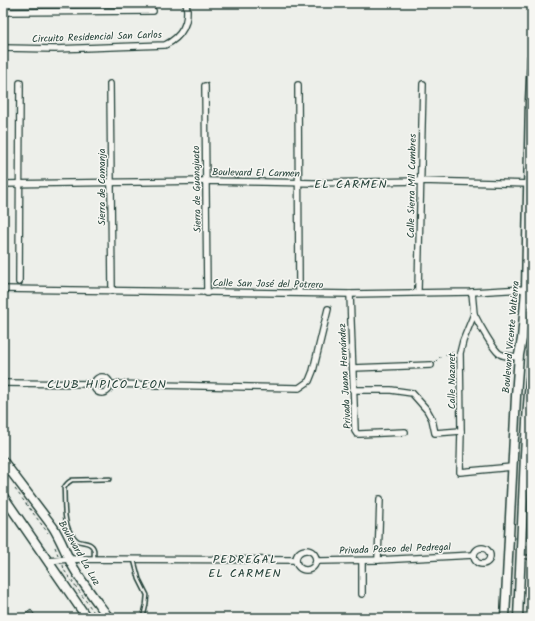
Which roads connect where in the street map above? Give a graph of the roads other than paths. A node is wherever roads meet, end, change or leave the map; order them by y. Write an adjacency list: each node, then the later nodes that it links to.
1 (186, 3): 4 (street, Circuito Residencial San Carlos)
2 (153, 11): 3 (street)
3 (3, 12)
4 (3, 48)
5 (532, 57): 17 (main road, Boulevard Vicente Valtierra)
6 (20, 83): 16 (street)
7 (110, 84): 13 (street, Sierra de Comanja)
8 (423, 84): 12 (street, Calle Sierra Mil Cumbres)
9 (298, 85): 14 (street)
10 (205, 86): 11 (street, Sierra de Guanajuato)
11 (205, 181): 13 (street, Boulevard El Carmen); 14 (street, Boulevard El Carmen); 25 (street, Sierra de Guanajuato)
12 (421, 181): 14 (street, Boulevard El Carmen); 17 (street, Boulevard El Carmen); 21 (street, Calle Sierra Mil Cumbres)
13 (111, 183): 16 (street, Boulevard El Carmen); 23 (street, Sierra de Comanja)
14 (299, 183): 20 (street)
15 (3, 184): 16 (street, Boulevard El Carmen)
16 (20, 184): 18 (street)
17 (530, 184): 22 (main road, Boulevard Vicente Valtierra)
18 (19, 282)
19 (3, 289): 23 (street, Calle San José del Potrero)
20 (299, 289)
21 (418, 289)
22 (529, 289): 24 (street, Calle San José del Potrero); 29 (main road, Boulevard Vicente Valtierra)
23 (112, 291): 25 (street, Calle San José del Potrero)
24 (472, 292): 26 (street, Calle San José del Potrero); 28 (street, Calle Nazaret)
25 (207, 293): 26 (street, Calle San José del Potrero)
26 (350, 294): 32 (street, Privada Juana Hernández)
27 (328, 309): 35 (street)
28 (474, 314): 29 (street); 37 (street, Calle Nazaret)
29 (519, 357): 40 (main road, Boulevard Vicente Valtierra)
30 (532, 358): 45 (main road)
31 (431, 365): 32 (street)
32 (353, 368): 36 (street, Privada Juana Hernández)
33 (3, 383): 34 (street)
34 (94, 384): 35 (street); 35 (street)
35 (110, 384)
36 (353, 390): 37 (street); 38 (street, Privada Juana Hernández)
37 (461, 430): 40 (street, Calle Nazaret)
38 (405, 432)
39 (3, 461): 47 (main road, Boulevard La Luz)
40 (512, 467): 59 (main road, Boulevard Vicente Valtierra)
41 (110, 479): 48 (lane)
42 (3, 496): 53 (main road)
43 (380, 499): 52 (street)
44 (474, 555): 52 (street, Privada Paseo del Pedregal)
45 (521, 557): 46 (lane); 60 (main road)
46 (532, 557)
47 (69, 559): 48 (street); 53 (street); 57 (main road, Boulevard La Luz)
48 (94, 559): 49 (street)
49 (134, 559): 50 (street); 58 (lane)
50 (296, 560): 54 (street); 54 (street)
51 (362, 560): 52 (street, Privada Paseo del Pedregal); 54 (street, Privada Paseo del Pedregal); 55 (street)
52 (378, 560)
53 (48, 561): 56 (main road)
54 (317, 561)
55 (362, 594)
56 (87, 618)
57 (109, 618)
58 (143, 618)
59 (505, 618)
60 (518, 618)

